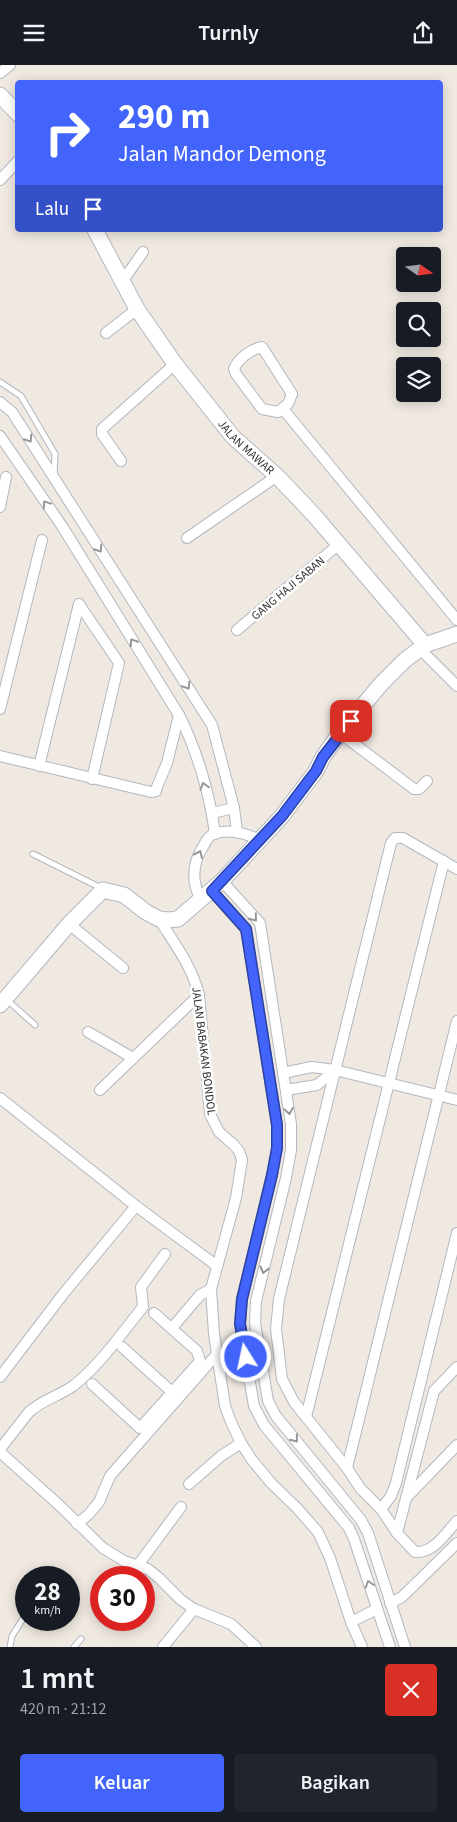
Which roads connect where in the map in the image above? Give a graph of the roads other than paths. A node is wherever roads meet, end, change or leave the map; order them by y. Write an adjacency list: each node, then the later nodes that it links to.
1 (10, 65): 2 (street)
2 (0, 73)
3 (0, 95): 4 (main road)
4 (15, 111)
5 (15, 164): 6 (street)
6 (0, 180)
7 (96, 232): 9 (main road, JALAN MAWAR)
8 (143, 252): 9 (street)
9 (122, 282): 10 (main road, JALAN MAWAR)
10 (137, 309): 11 (street); 12 (main road, JALAN MAWAR)
11 (106, 333)
12 (175, 364): 17 (street); 18 (main road, JALAN MAWAR)
13 (0, 382): 20 (lane)
14 (0, 402): 20 (street, one-way to 20)
15 (283, 409): 15 (street); 25 (street)
16 (0, 436): 31 (street, one-way to 16)
17 (120, 461)
18 (277, 476): 22 (street); 24 (main road, JALAN MAWAR)
19 (6, 477): 21 (street)
20 (54, 478): 37 (street, one-way to 37)
21 (0, 507)
22 (187, 538)
23 (42, 540): 30 (street)
24 (338, 545): 26 (street, GANG HAJI SABAN); 28 (main road, JALAN MAWAR)
25 (457, 620)
26 (238, 630)
27 (457, 634): 28 (main road)
28 (423, 647): 29 (street, JALAN MAWAR); 32 (main road)
29 (457, 686)
30 (0, 709)
31 (179, 715): 35 (street); 38 (street, one-way to 31)
32 (340, 733): 36 (street); 41 (main road)
33 (0, 756): 34 (street)
34 (39, 766): 35 (street); 35 (street)
35 (92, 779)
36 (427, 781)
37 (234, 808): 38 (street); 39 (street)
38 (212, 813): 40 (street)
39 (238, 832): 40 (street); 41 (street)
40 (214, 833): 46 (street, one-way to 40)
41 (260, 840): 46 (main road)
42 (34, 854): 45 (lane)
43 (444, 861): 44 (street); 56 (street); 58 (street)
44 (457, 869)
45 (103, 890): 47 (main road); 48 (main road)
46 (212, 891): 47 (main road); 57 (street, one-way to 57); 66 (street)
47 (159, 919): 50 (street, JALAN BABAKAN BONDOL)
48 (69, 924): 49 (street); 51 (main road)
49 (123, 968)
50 (198, 995): 55 (street); 69 (street, JALAN BABAKAN BONDOL)
51 (3, 1002): 53 (lane)
52 (457, 1021): 61 (street)
53 (35, 1025)
54 (88, 1032): 55 (street)
55 (132, 1059): 59 (street)
56 (335, 1070): 57 (street); 58 (street); 60 (street); 81 (street)
57 (283, 1073): 60 (street)
58 (389, 1083): 61 (street); 81 (street)
59 (100, 1090)
60 (286, 1091): 67 (street, one-way to 67)
61 (439, 1095): 63 (street); 87 (street)
62 (0, 1098): 64 (street)
63 (457, 1100)
64 (136, 1206): 69 (street); 76 (street)
65 (457, 1233): 78 (street)
66 (255, 1245): 67 (street); 83 (street)
67 (269, 1249): 82 (street, one-way to 82)
68 (165, 1254): 86 (street)
69 (217, 1267): 70 (street, JALAN BABAKAN BONDOL)
70 (211, 1289): 72 (street); 74 (street, JALAN BABAKAN BONDOL)
71 (154, 1313): 72 (street)
72 (172, 1328): 80 (street)
73 (122, 1347): 80 (street)
74 (217, 1354): 84 (street, JALAN BABAKAN BONDOL); 93 (street)
75 (457, 1367): 79 (street)
76 (0, 1377)
77 (92, 1384): 80 (street)
78 (420, 1387): 79 (street); 91 (street)
79 (434, 1391): 89 (street)
80 (172, 1392)
81 (306, 1417): 87 (street)
82 (282, 1424): 83 (street); 97 (street, one-way to 97)
83 (271, 1433): 99 (street, one-way to 83)
84 (241, 1443): 88 (street); 100 (street, JALAN BABAKAN BONDOL)
85 (457, 1445): 89 (street)
86 (0, 1451): 93 (street)
87 (347, 1468): 91 (street)
88 (189, 1484)
89 (405, 1499): 94 (street)
90 (181, 1507): 96 (street)
91 (381, 1509): 94 (street)
92 (457, 1521): 94 (street)
93 (77, 1524): 96 (street)
94 (397, 1533)
95 (457, 1543): 97 (street)
96 (138, 1565): 98 (street)
97 (390, 1603): 109 (street)
98 (194, 1609): 105 (street); 106 (street)
99 (377, 1609): 100 (street); 108 (street)
100 (351, 1622): 107 (street, JALAN BABAKAN BONDOL)
101 (15, 1631): 103 (lane)
102 (80, 1639): 104 (lane)
103 (10, 1647)
104 (74, 1647)
105 (163, 1647)
106 (256, 1647)
107 (362, 1647)
108 (390, 1647)
109 (405, 1647)

